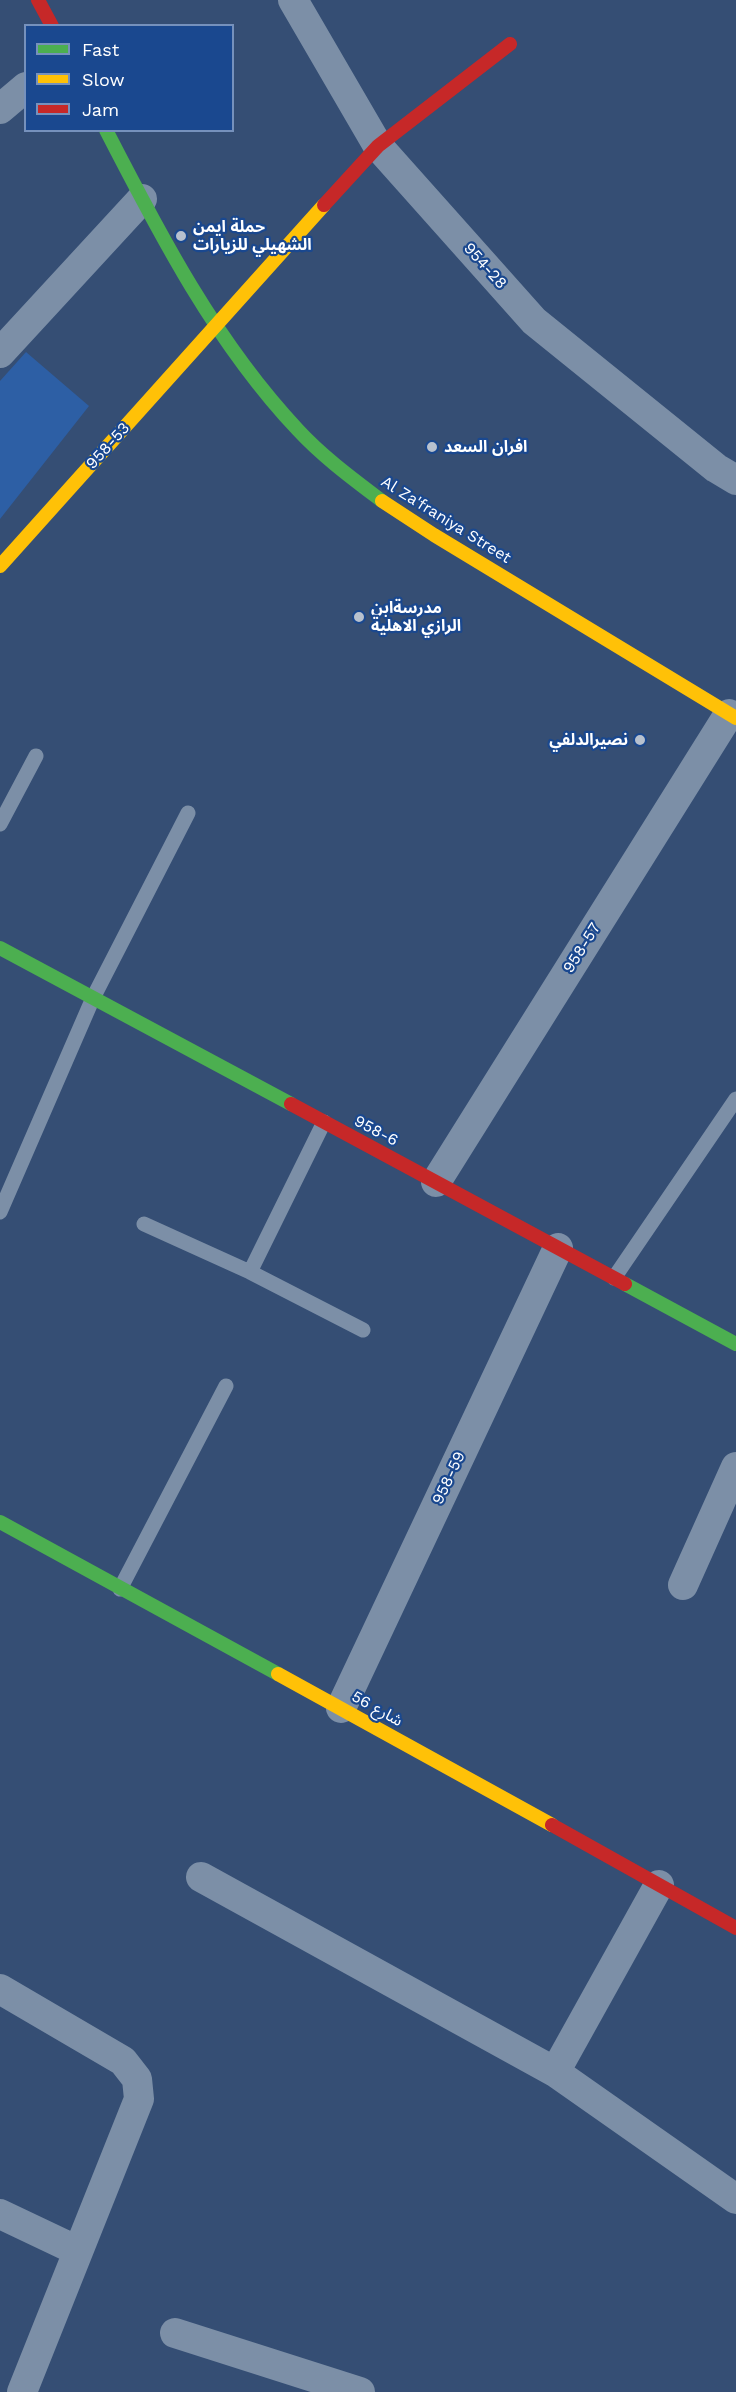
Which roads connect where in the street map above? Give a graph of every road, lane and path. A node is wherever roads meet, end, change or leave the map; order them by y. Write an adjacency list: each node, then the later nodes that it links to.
1 (38, 0): 3 (street)
2 (293, 0): 8 (street, 954-28)
3 (50, 24)
4 (510, 44): 8 (street, 958-53)
5 (24, 89): 6 (street)
6 (0, 110)
7 (107, 132): 9 (street, Al Za'franiya Street)
8 (378, 146): 10 (street, 958-53); 12 (street, 954-28)
9 (141, 199): 10 (street, Al Za'franiya Street); 11 (street)
10 (216, 326): 13 (street, 958-53); 14 (street, Al Za'franiya Street)
11 (0, 353)
12 (736, 480)
13 (0, 566)
14 (733, 716): 22 (street, 958-57)
15 (36, 756): 17 (lane)
16 (188, 813): 19 (lane)
17 (0, 824)
18 (0, 948): 19 (street, 958-6)
19 (93, 998): 21 (street, 958-6); 23 (lane)
20 (736, 1099): 27 (lane)
21 (324, 1122): 22 (street, 958-6); 26 (lane)
22 (436, 1182): 25 (street, 958-6)
23 (0, 1212)
24 (144, 1224): 26 (lane)
25 (558, 1248): 27 (street, 958-6); 35 (street, 958-59)
26 (249, 1272): 28 (lane)
27 (614, 1278): 29 (street, 958-6)
28 (363, 1330)
29 (736, 1344)
30 (226, 1386): 34 (lane)
31 (736, 1467): 33 (street)
32 (0, 1522): 34 (street, شارع 56)
33 (683, 1585)
34 (120, 1589): 35 (street, شارع 56)
35 (341, 1708): 37 (street, شارع 56)
36 (201, 1877): 40 (street)
37 (659, 1885): 38 (street, شارع 56); 40 (street)
38 (736, 1929)
39 (0, 1989): 43 (street)
40 (555, 2072): 41 (street)
41 (736, 2199)
42 (0, 2214): 43 (street)
43 (78, 2251): 45 (street)
44 (175, 2333): 46 (street)
45 (22, 2392)
46 (360, 2392)

